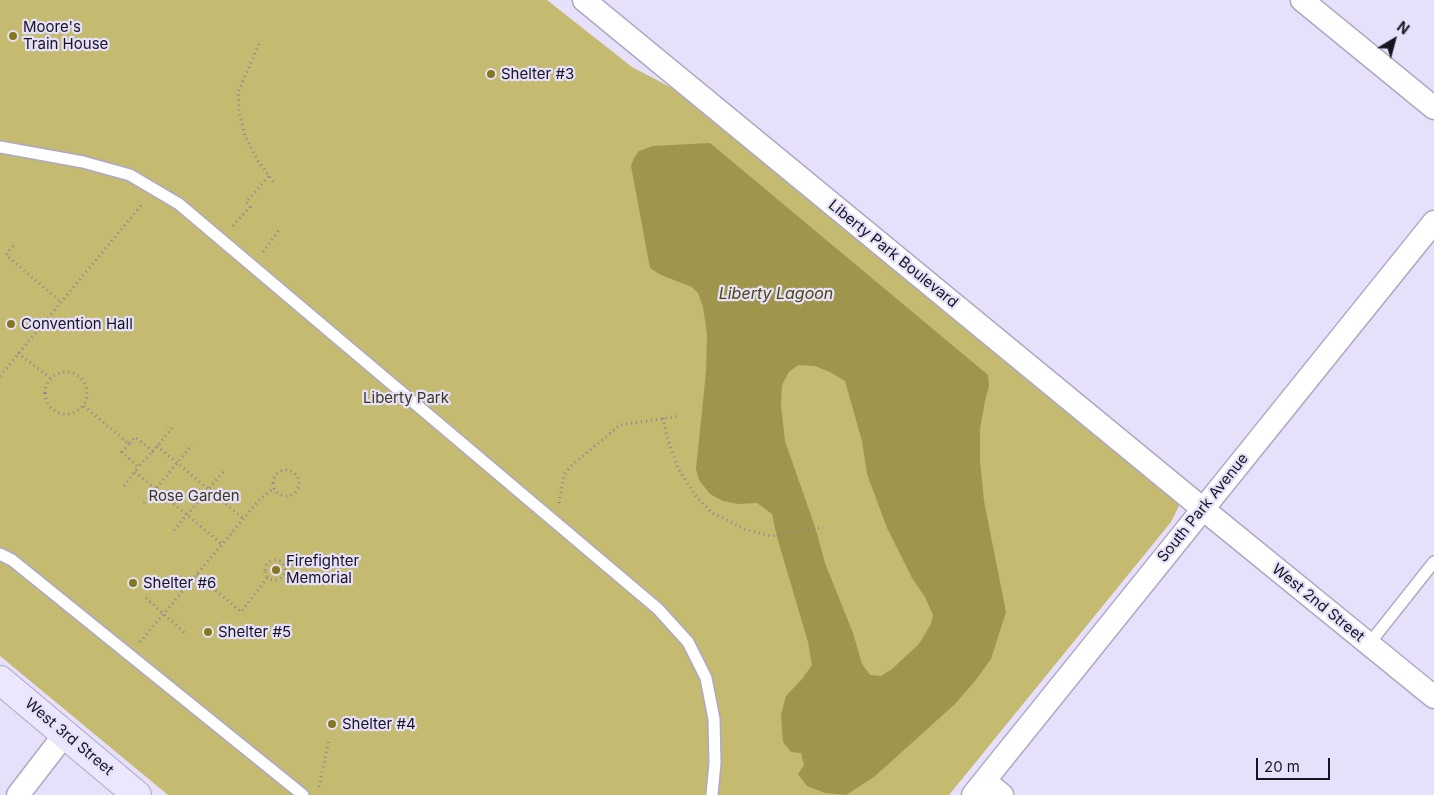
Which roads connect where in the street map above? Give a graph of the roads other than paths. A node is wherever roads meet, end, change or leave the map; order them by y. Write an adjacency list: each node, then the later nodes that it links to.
1 (584, 0): 6 (street, Liberty Park Boulevard)
2 (1302, 0): 3 (street)
3 (1434, 108)
4 (0, 148): 17 (lane)
5 (1434, 222): 6 (street, South Park Avenue)
6 (1202, 509): 9 (street, West 2nd Street); 13 (street, South Park Avenue)
7 (0, 554): 16 (lane)
8 (1434, 562): 9 (lane)
9 (1369, 644): 11 (street, West 2nd Street)
10 (0, 680): 12 (street, West 3rd Street)
11 (1434, 697)
12 (65, 734): 14 (street); 15 (street, West 3rd Street)
13 (979, 788): 18 (street)
14 (18, 795)
15 (137, 795)
16 (303, 795)
17 (712, 795)
18 (1002, 795)

